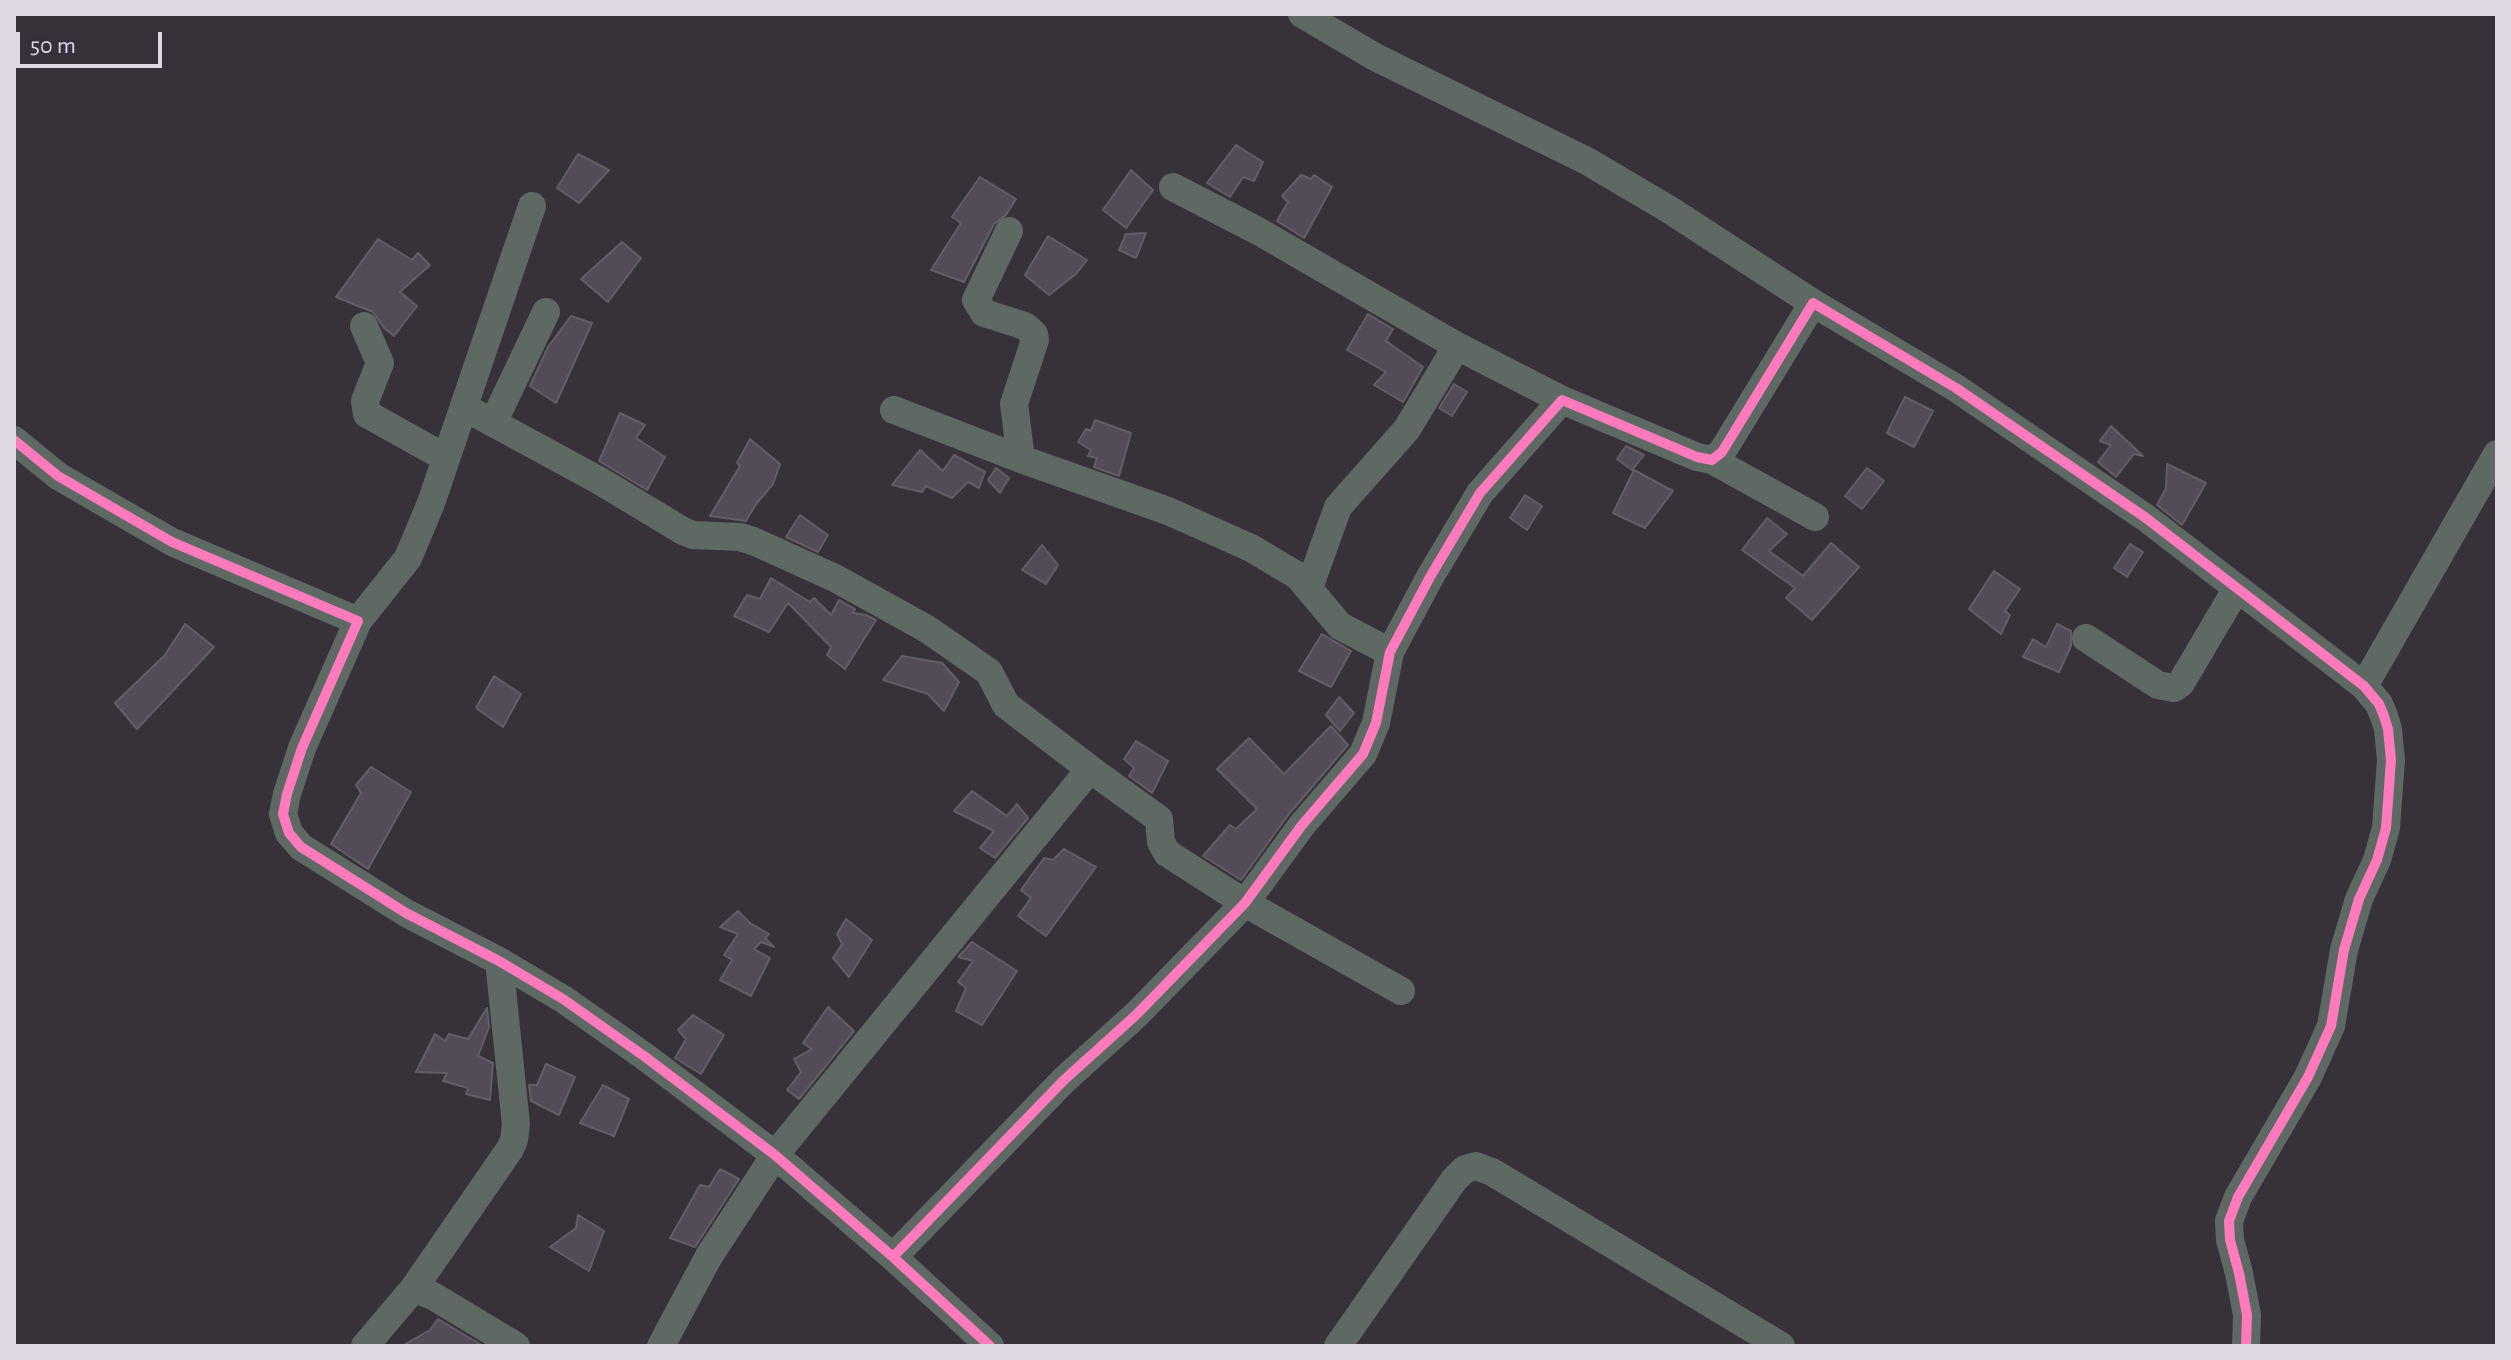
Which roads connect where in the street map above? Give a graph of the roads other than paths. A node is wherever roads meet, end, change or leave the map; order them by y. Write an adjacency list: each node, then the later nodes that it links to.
1 (1302, 14): 5 (street)
2 (1173, 187): 8 (street)
3 (532, 206): 10 (street)
4 (1009, 231): 16 (street)
5 (1813, 303): 17 (street); 20 (street)
6 (546, 312): 12 (street)
7 (364, 326): 15 (street)
8 (1457, 346): 9 (street); 19 (street)
9 (1562, 400): 17 (street); 23 (street)
10 (464, 407): 12 (street); 15 (street)
11 (894, 410): 16 (street)
12 (493, 423): 25 (street)
13 (14, 440): 21 (street)
14 (2497, 454): 24 (street)
15 (446, 458): 21 (street)
16 (1021, 459): 19 (street)
17 (1712, 460): 18 (street)
18 (1815, 517)
19 (1309, 588): 23 (street)
20 (2237, 588): 22 (street); 24 (street)
21 (358, 621): 27 (street)
22 (2086, 638)
23 (1390, 652): 26 (street)
24 (2364, 686): 38 (street)
25 (1090, 769): 26 (street); 29 (street)
26 (1245, 903): 28 (street); 30 (street)
27 (499, 961): 29 (street); 31 (street)
28 (1401, 991)
29 (775, 1155): 30 (street); 34 (street)
30 (893, 1257): 35 (street)
31 (414, 1288): 32 (street); 33 (street)
32 (365, 1346)
33 (516, 1346)
34 (661, 1346)
35 (990, 1346)
36 (1338, 1346): 37 (street)
37 (1781, 1346)
38 (2246, 1346)

